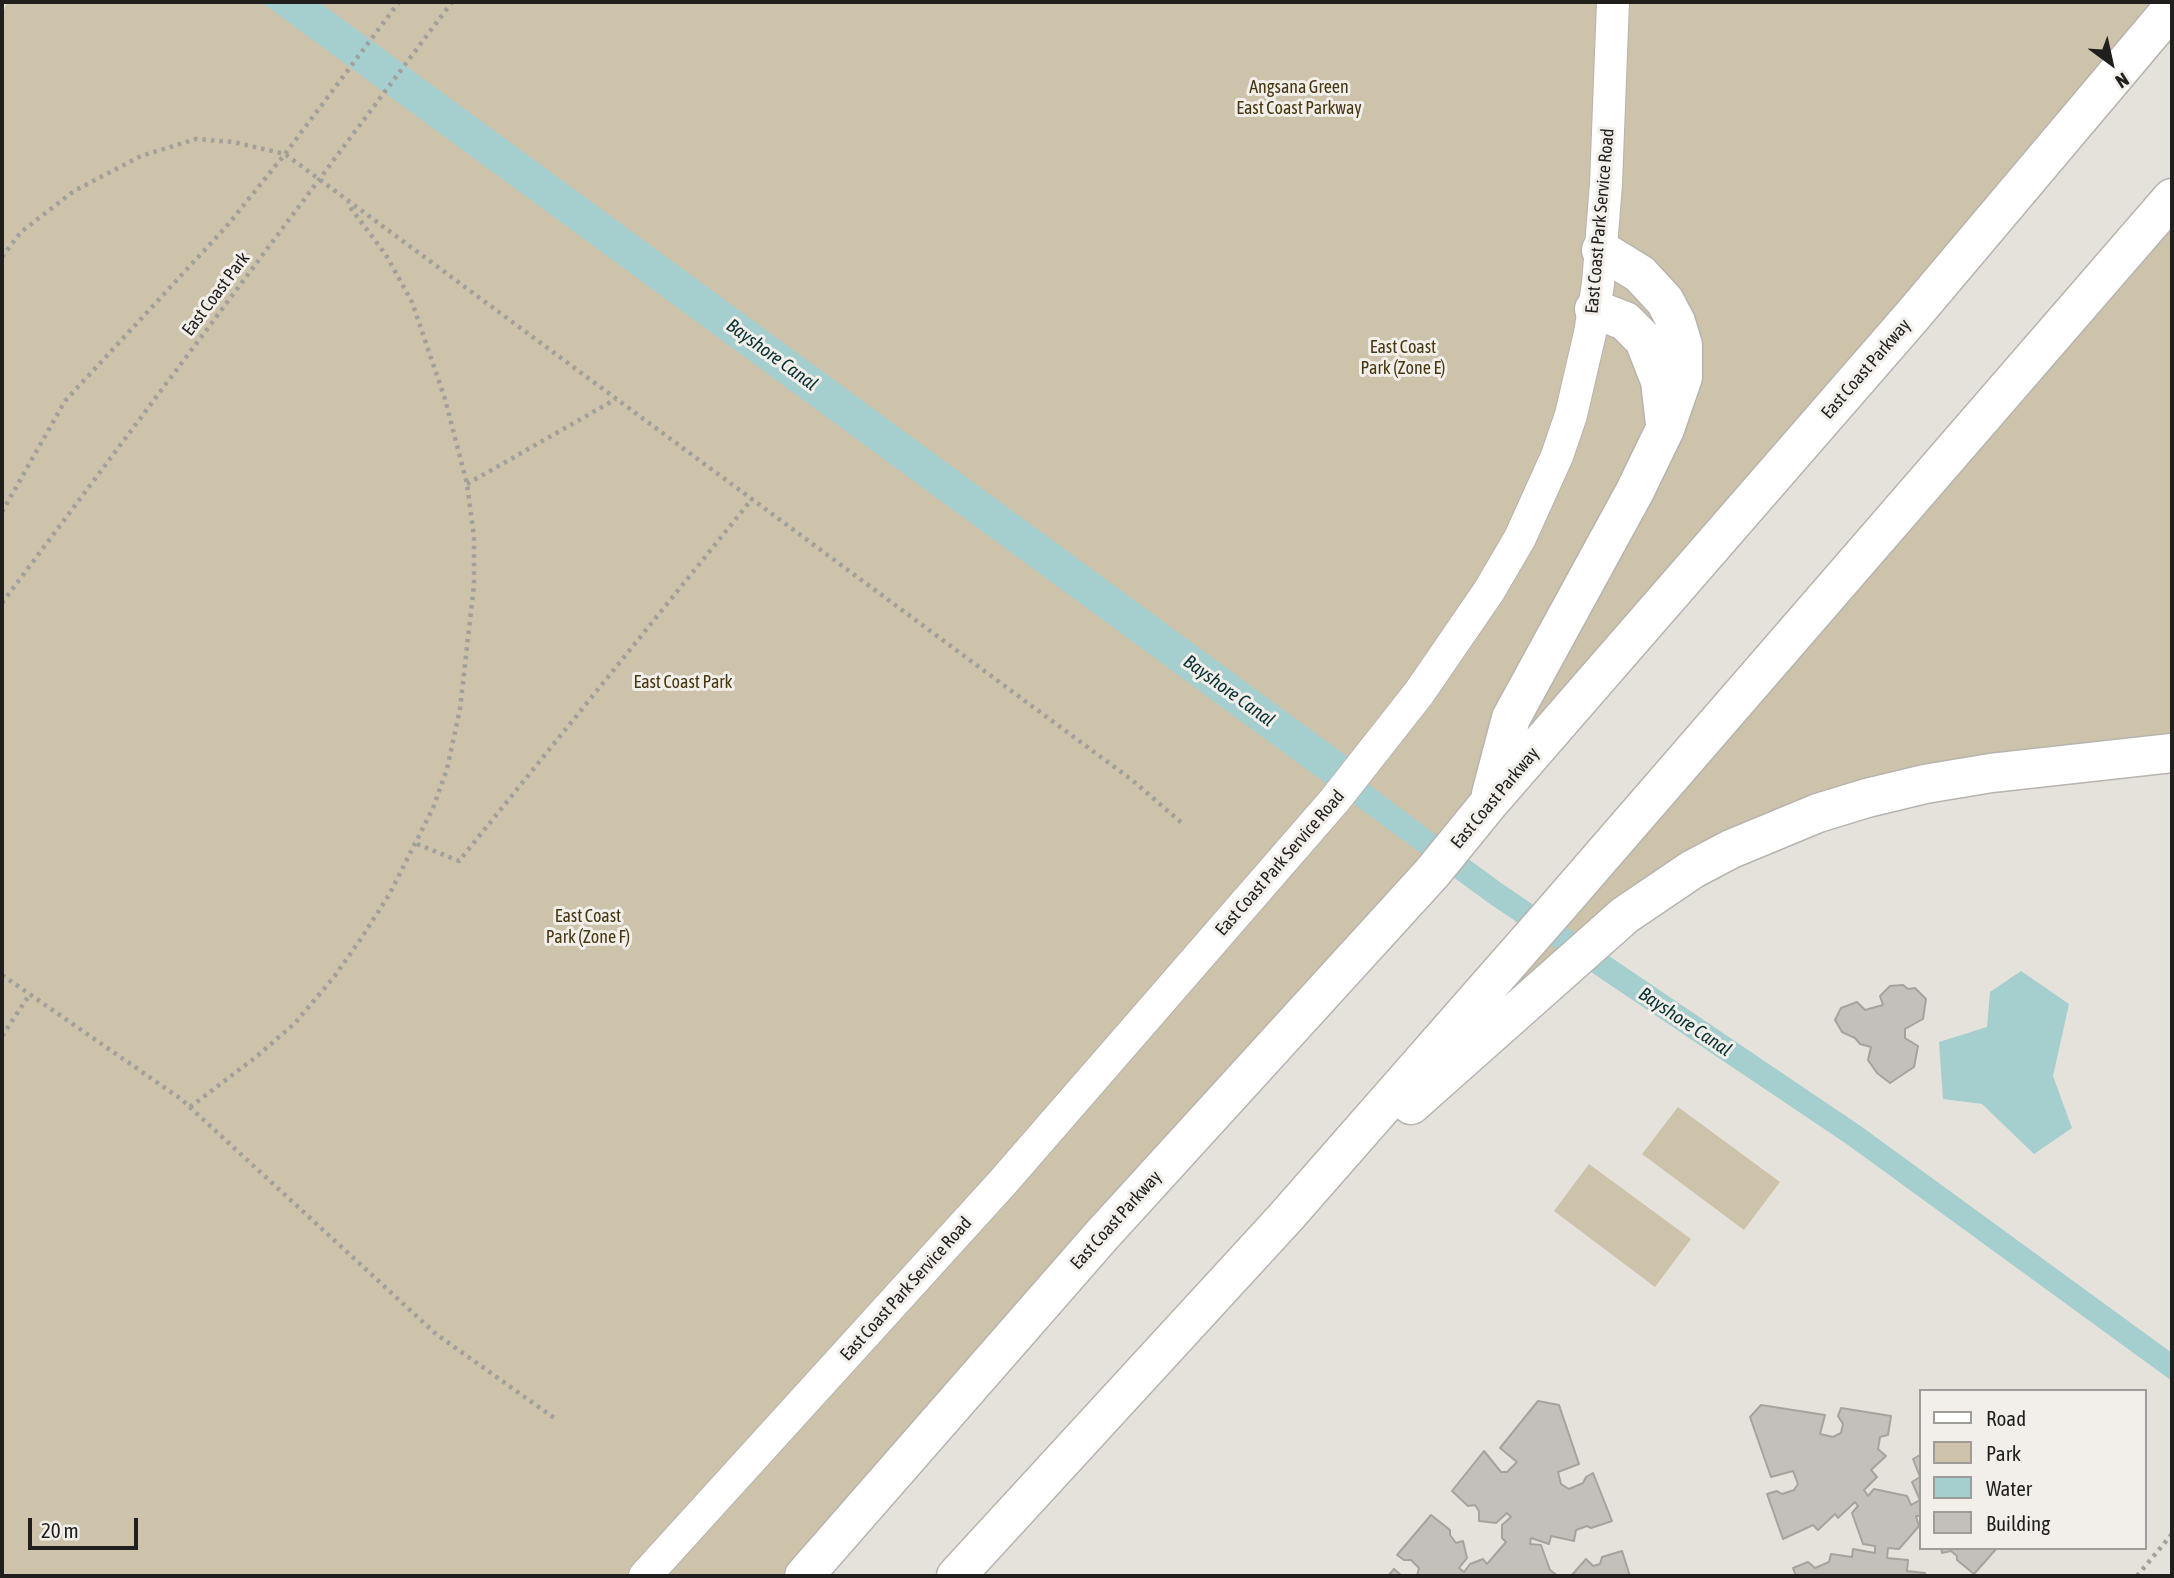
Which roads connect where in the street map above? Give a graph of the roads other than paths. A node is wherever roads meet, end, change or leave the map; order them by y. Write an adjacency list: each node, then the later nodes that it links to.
1 (1613, 2): 4 (street, East Coast Park Service Road)
2 (2172, 8): 8 (highway, East Coast Parkway)
3 (2172, 198): 9 (highway)
4 (1601, 250): 5 (street, East Coast Park Service Road); 6 (highway)
5 (1594, 309): 6 (highway); 10 (street, East Coast Park Service Road)
6 (1665, 429): 8 (highway)
7 (2172, 752): 9 (highway)
8 (1489, 803): 11 (highway, East Coast Parkway)
9 (1284, 1218): 12 (highway)
10 (645, 1576)
11 (804, 1576)
12 (956, 1576)

